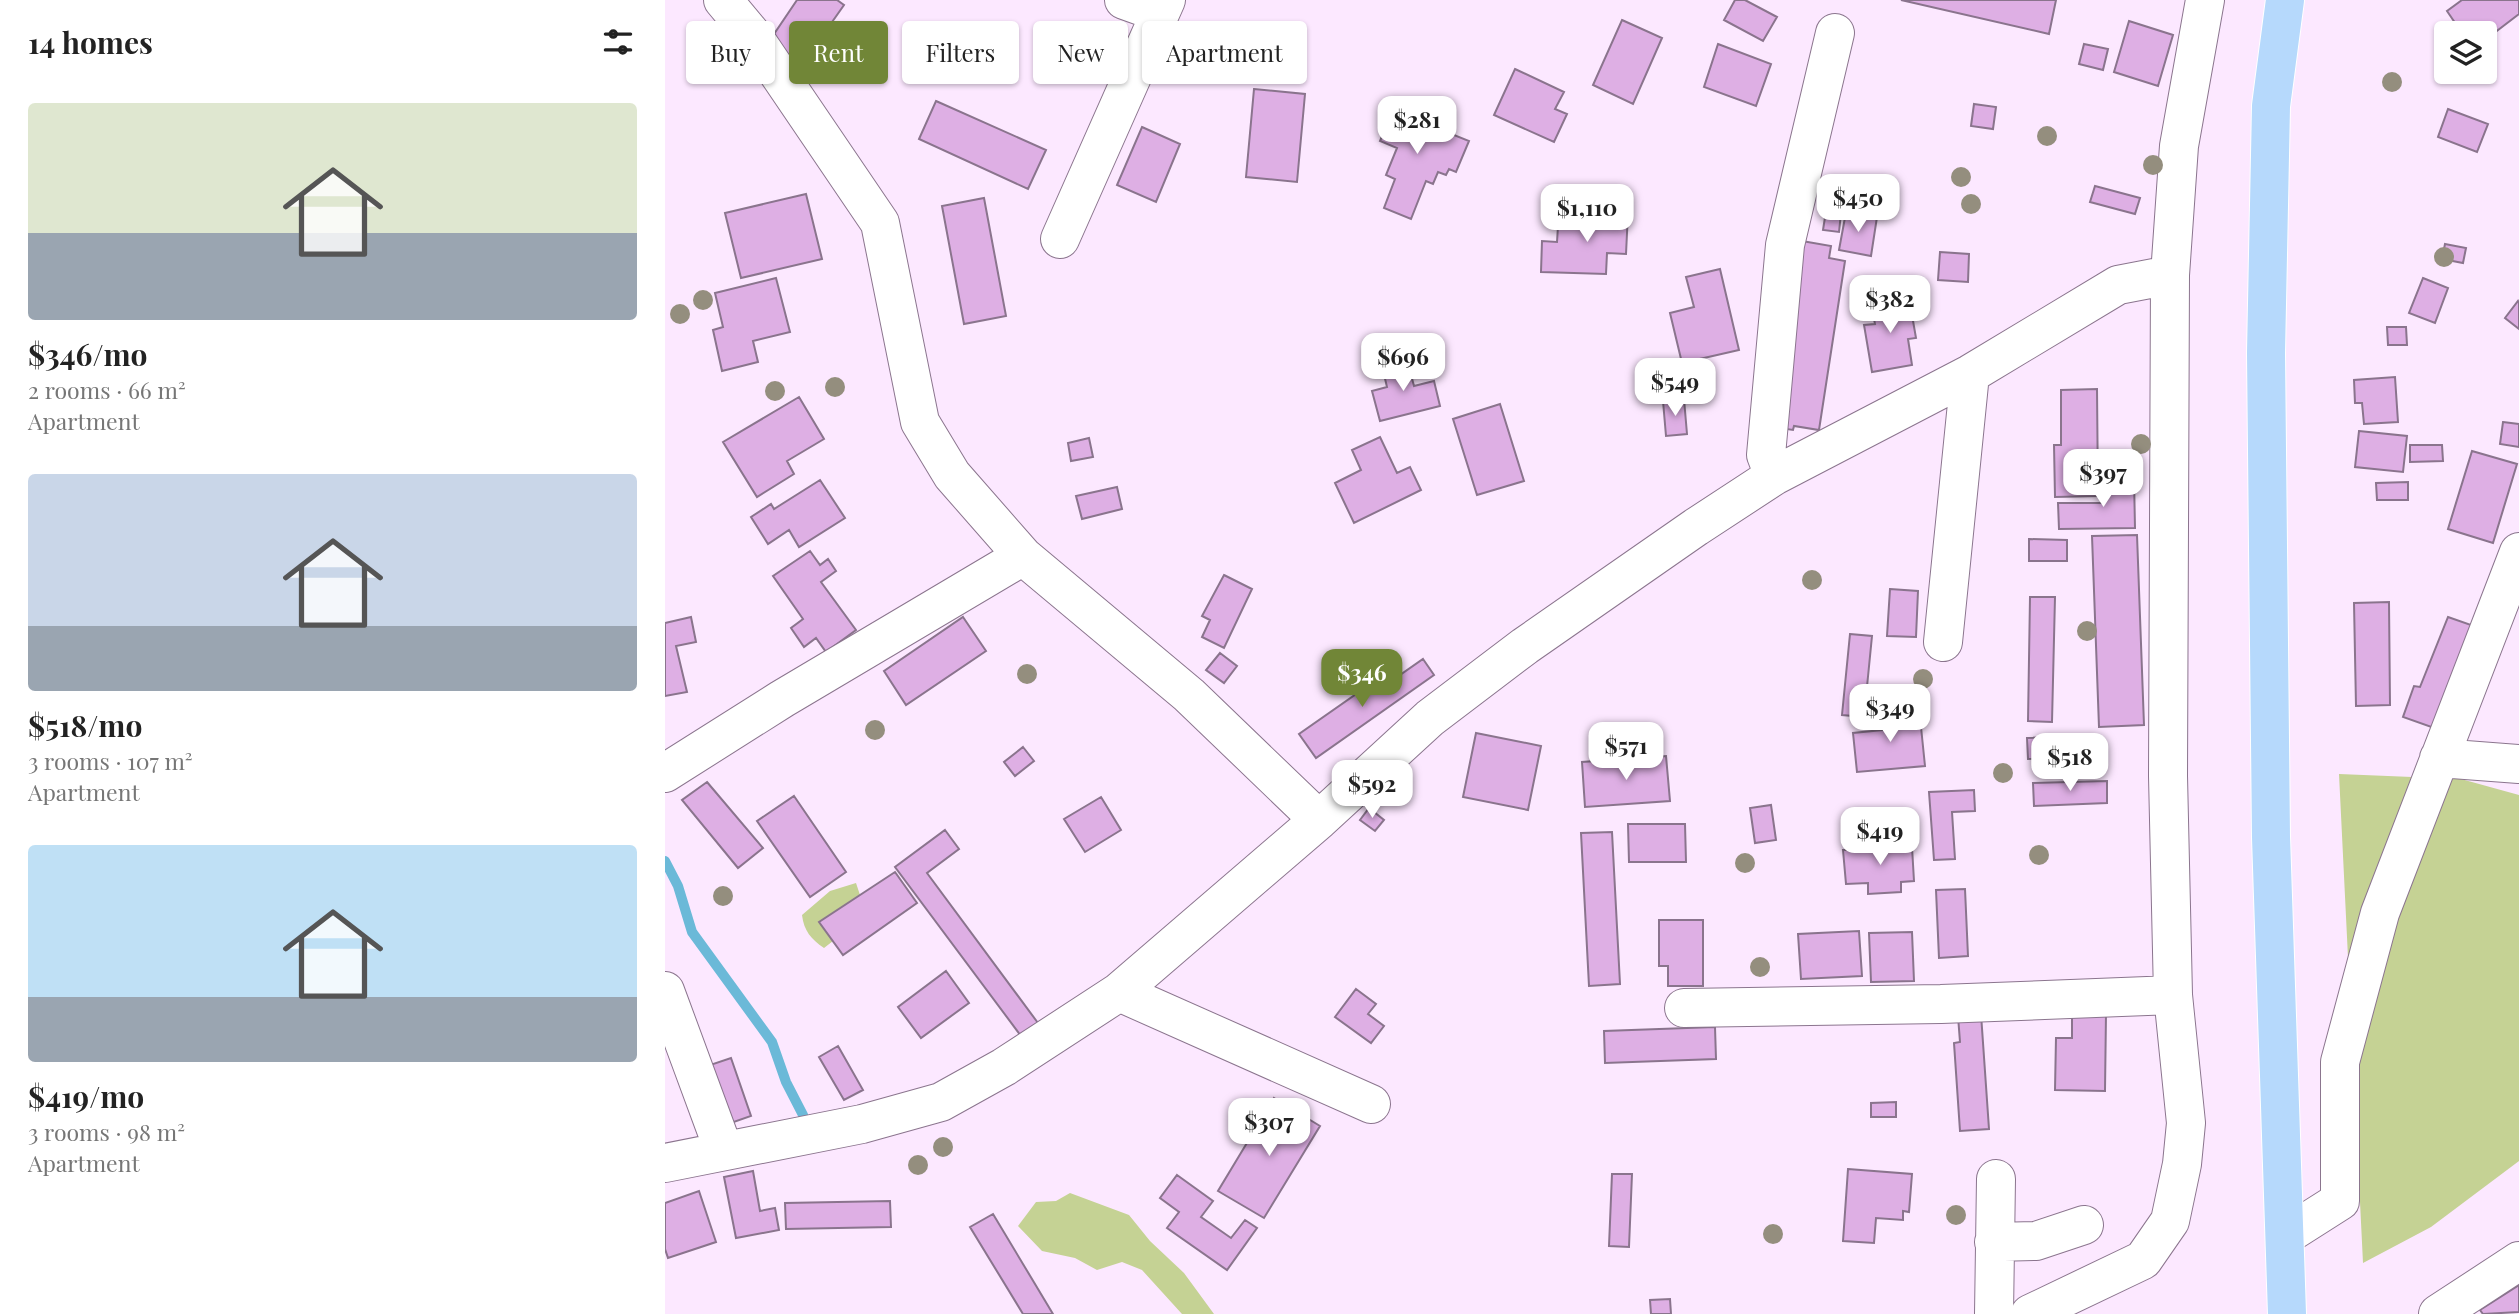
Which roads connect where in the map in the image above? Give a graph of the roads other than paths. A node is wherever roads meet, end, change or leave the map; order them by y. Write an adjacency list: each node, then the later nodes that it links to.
1 (723, 0): 12 (street)
2 (1124, 0): 5 (street)
3 (2205, 0): 8 (street)
4 (2285, 0): 27 (main road)
5 (1163, 6): 7 (street)
6 (1835, 33): 10 (street)
7 (1060, 239)
8 (2170, 275): 9 (street); 20 (street)
9 (1970, 374): 10 (street); 13 (street)
10 (1774, 476): 17 (street)
11 (2519, 552): 14 (street)
12 (1023, 556): 16 (street); 17 (street)
13 (1943, 642)
14 (2439, 758): 15 (street); 27 (street)
15 (2519, 764)
16 (665, 773)
17 (1319, 820): 19 (street)
18 (665, 991): 23 (street)
19 (1119, 992): 22 (street); 23 (street)
20 (2173, 995): 21 (street); 31 (street)
21 (1684, 1008)
22 (1371, 1104)
23 (724, 1151): 24 (street)
24 (665, 1163)
25 (1996, 1179): 28 (street)
26 (2084, 1225): 28 (street)
27 (2285, 1236): 32 (main road)
28 (1994, 1242): 30 (street)
29 (2519, 1261): 33 (street)
30 (1994, 1314)
31 (2030, 1314)
32 (2287, 1314)
33 (2438, 1314)

